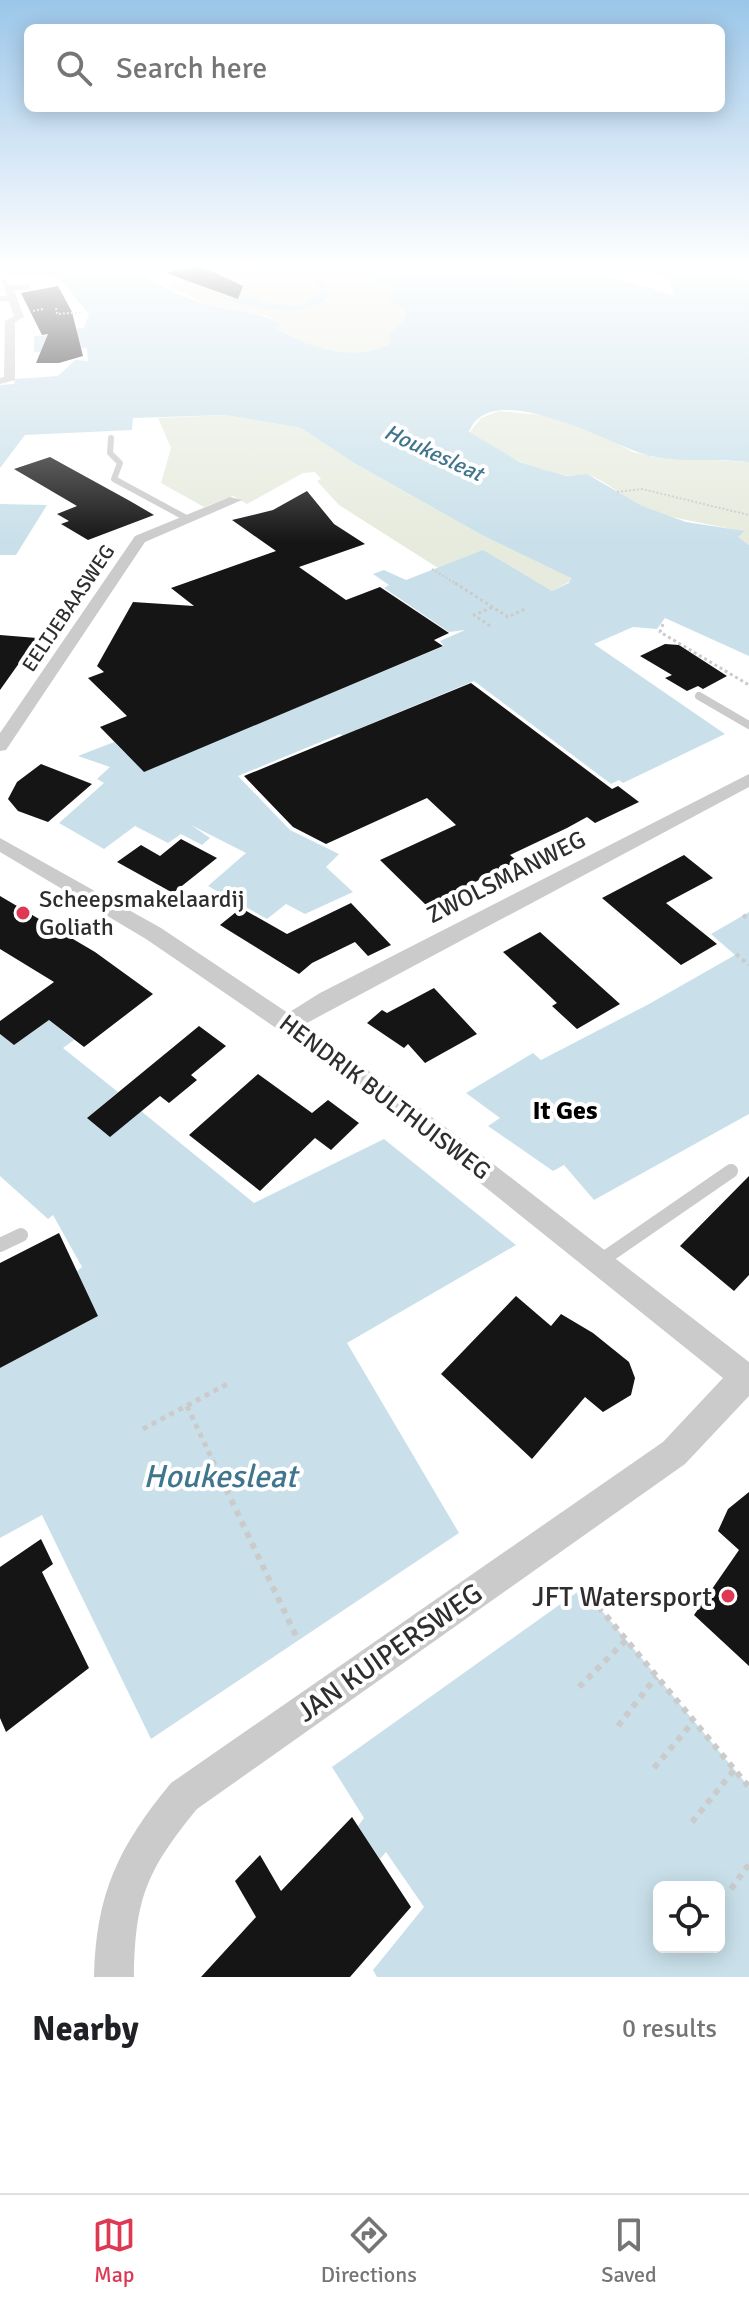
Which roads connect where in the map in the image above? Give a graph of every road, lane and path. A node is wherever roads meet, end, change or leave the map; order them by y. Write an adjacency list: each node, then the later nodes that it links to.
1 (4, 357): 2 (street)
2 (4, 380)
3 (111, 438): 7 (lane)
4 (617, 492): 6 (path)
5 (235, 500): 7 (street, EELTJEBAASWEG)
6 (749, 515)
7 (188, 519): 16 (street, EELTJEBAASWEG)
8 (432, 569): 9 (path)
9 (493, 607): 10 (path); 12 (path)
10 (527, 608)
11 (663, 624): 13 (path)
12 (490, 626)
13 (749, 685)
14 (699, 696): 15 (lane)
15 (749, 725)
16 (0, 746)
17 (749, 780): 23 (street, ZWOLSMANWEG)
18 (0, 844): 23 (street, HENDRIK BULTHUISWEG)
19 (743, 915): 20 (path)
20 (749, 920)
21 (736, 954): 22 (path)
22 (749, 965)
23 (288, 1024): 27 (street, HENDRIK BULTHUISWEG)
24 (731, 1171): 27 (lane)
25 (21, 1235): 26 (lane)
26 (0, 1245)
27 (598, 1263): 28 (street, HENDRIK BULTHUISWEG)
28 (746, 1378): 45 (street, JAN KUIPERSWEG)
29 (231, 1382): 30 (path)
30 (187, 1406): 31 (path); 33 (path)
31 (143, 1429)
32 (583, 1588): 41 (path)
33 (298, 1640)
34 (626, 1640): 36 (path)
35 (656, 1677): 38 (path)
36 (579, 1687)
37 (693, 1722): 39 (path)
38 (618, 1726)
39 (654, 1768)
40 (734, 1770): 42 (path)
41 (749, 1787)
42 (692, 1822)
43 (749, 1864): 44 (path)
44 (731, 1889)
45 (114, 1977)

